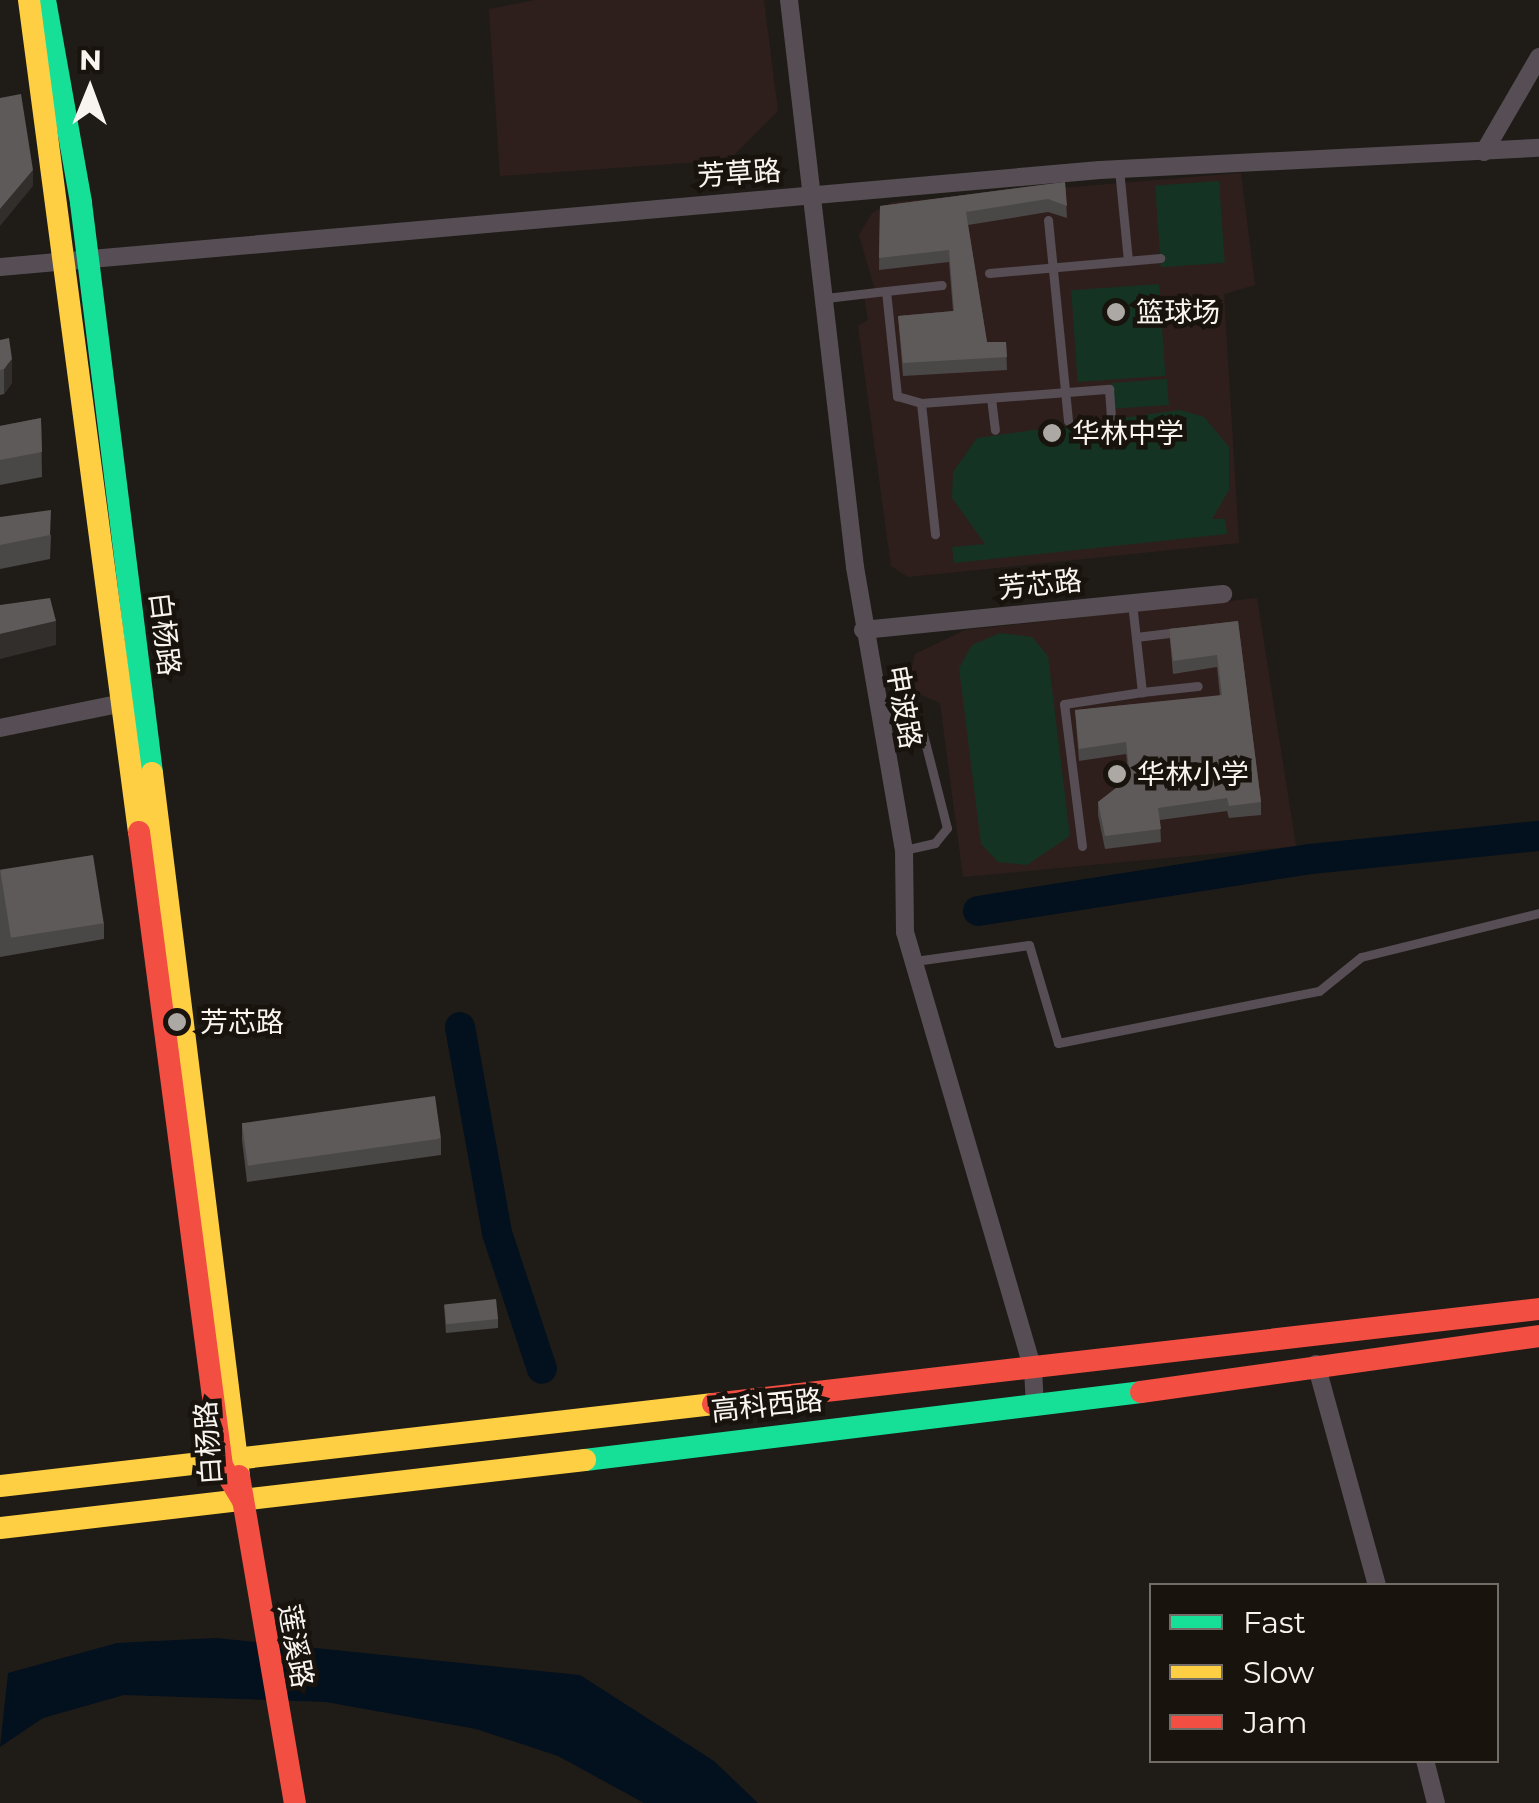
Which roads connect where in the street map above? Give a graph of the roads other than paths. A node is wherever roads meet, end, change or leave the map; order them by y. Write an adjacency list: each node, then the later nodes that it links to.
1 (28, 0): 10 (main road, 白杨路)
2 (45, 0): 10 (main road, 白杨路)
3 (789, 0): 8 (street, 申波路)
4 (1539, 57): 6 (street)
5 (1539, 148): 6 (street, 芳草路)
6 (1484, 152): 7 (street, 芳草路)
7 (1118, 169): 8 (street, 芳草路); 12 (lane)
8 (816, 195): 10 (street, 芳草路); 18 (street, 申波路)
9 (1048, 220): 14 (lane)
10 (77, 255): 13 (street, 芳草路); 33 (main road, 白杨路)
11 (1160, 258): 12 (lane)
12 (1128, 262): 14 (lane)
13 (0, 267)
14 (1053, 269): 15 (lane); 19 (lane)
15 (989, 273)
16 (942, 285): 17 (lane)
17 (886, 291): 18 (lane); 21 (lane)
18 (826, 298): 28 (street, 申波路)
19 (1065, 392): 20 (lane); 22 (lane); 23 (lane)
20 (991, 398): 21 (lane); 24 (lane)
21 (921, 402): 25 (lane)
22 (1111, 416)
23 (1068, 421)
24 (995, 430)
25 (934, 534)
26 (1223, 594): 27 (street, 芳芯路)
27 (1132, 603): 28 (street, 芳芯路); 30 (lane)
28 (864, 630): 34 (street, 申波路)
29 (1192, 630): 30 (lane)
30 (1136, 638): 32 (lane)
31 (1198, 686): 32 (lane)
32 (1142, 692): 36 (lane)
33 (133, 701): 35 (street); 45 (main road, 白杨路)
34 (876, 712): 37 (street, 申波路); 37 (lane)
35 (0, 728)
36 (1082, 846)
37 (904, 850): 39 (street, 申波路)
38 (1539, 914): 39 (lane)
39 (912, 961): 43 (street, 申波路)
40 (1539, 1309): 43 (main road, 高科西路)
41 (1539, 1336): 42 (main road, 高科西路)
42 (1316, 1364): 44 (main road, 高科西路); 49 (street)
43 (1033, 1370): 44 (street, 申波路); 45 (main road, 高科西路)
44 (1035, 1407): 47 (main road, 高科西路)
45 (233, 1464): 46 (main road, 高科西路); 47 (main road, 白杨路)
46 (0, 1486)
47 (242, 1498): 48 (main road, 高科西路); 51 (main road, 莲溪路)
48 (0, 1528)
49 (1376, 1583)
50 (1426, 1763): 52 (street)
51 (295, 1803)
52 (1436, 1803)

